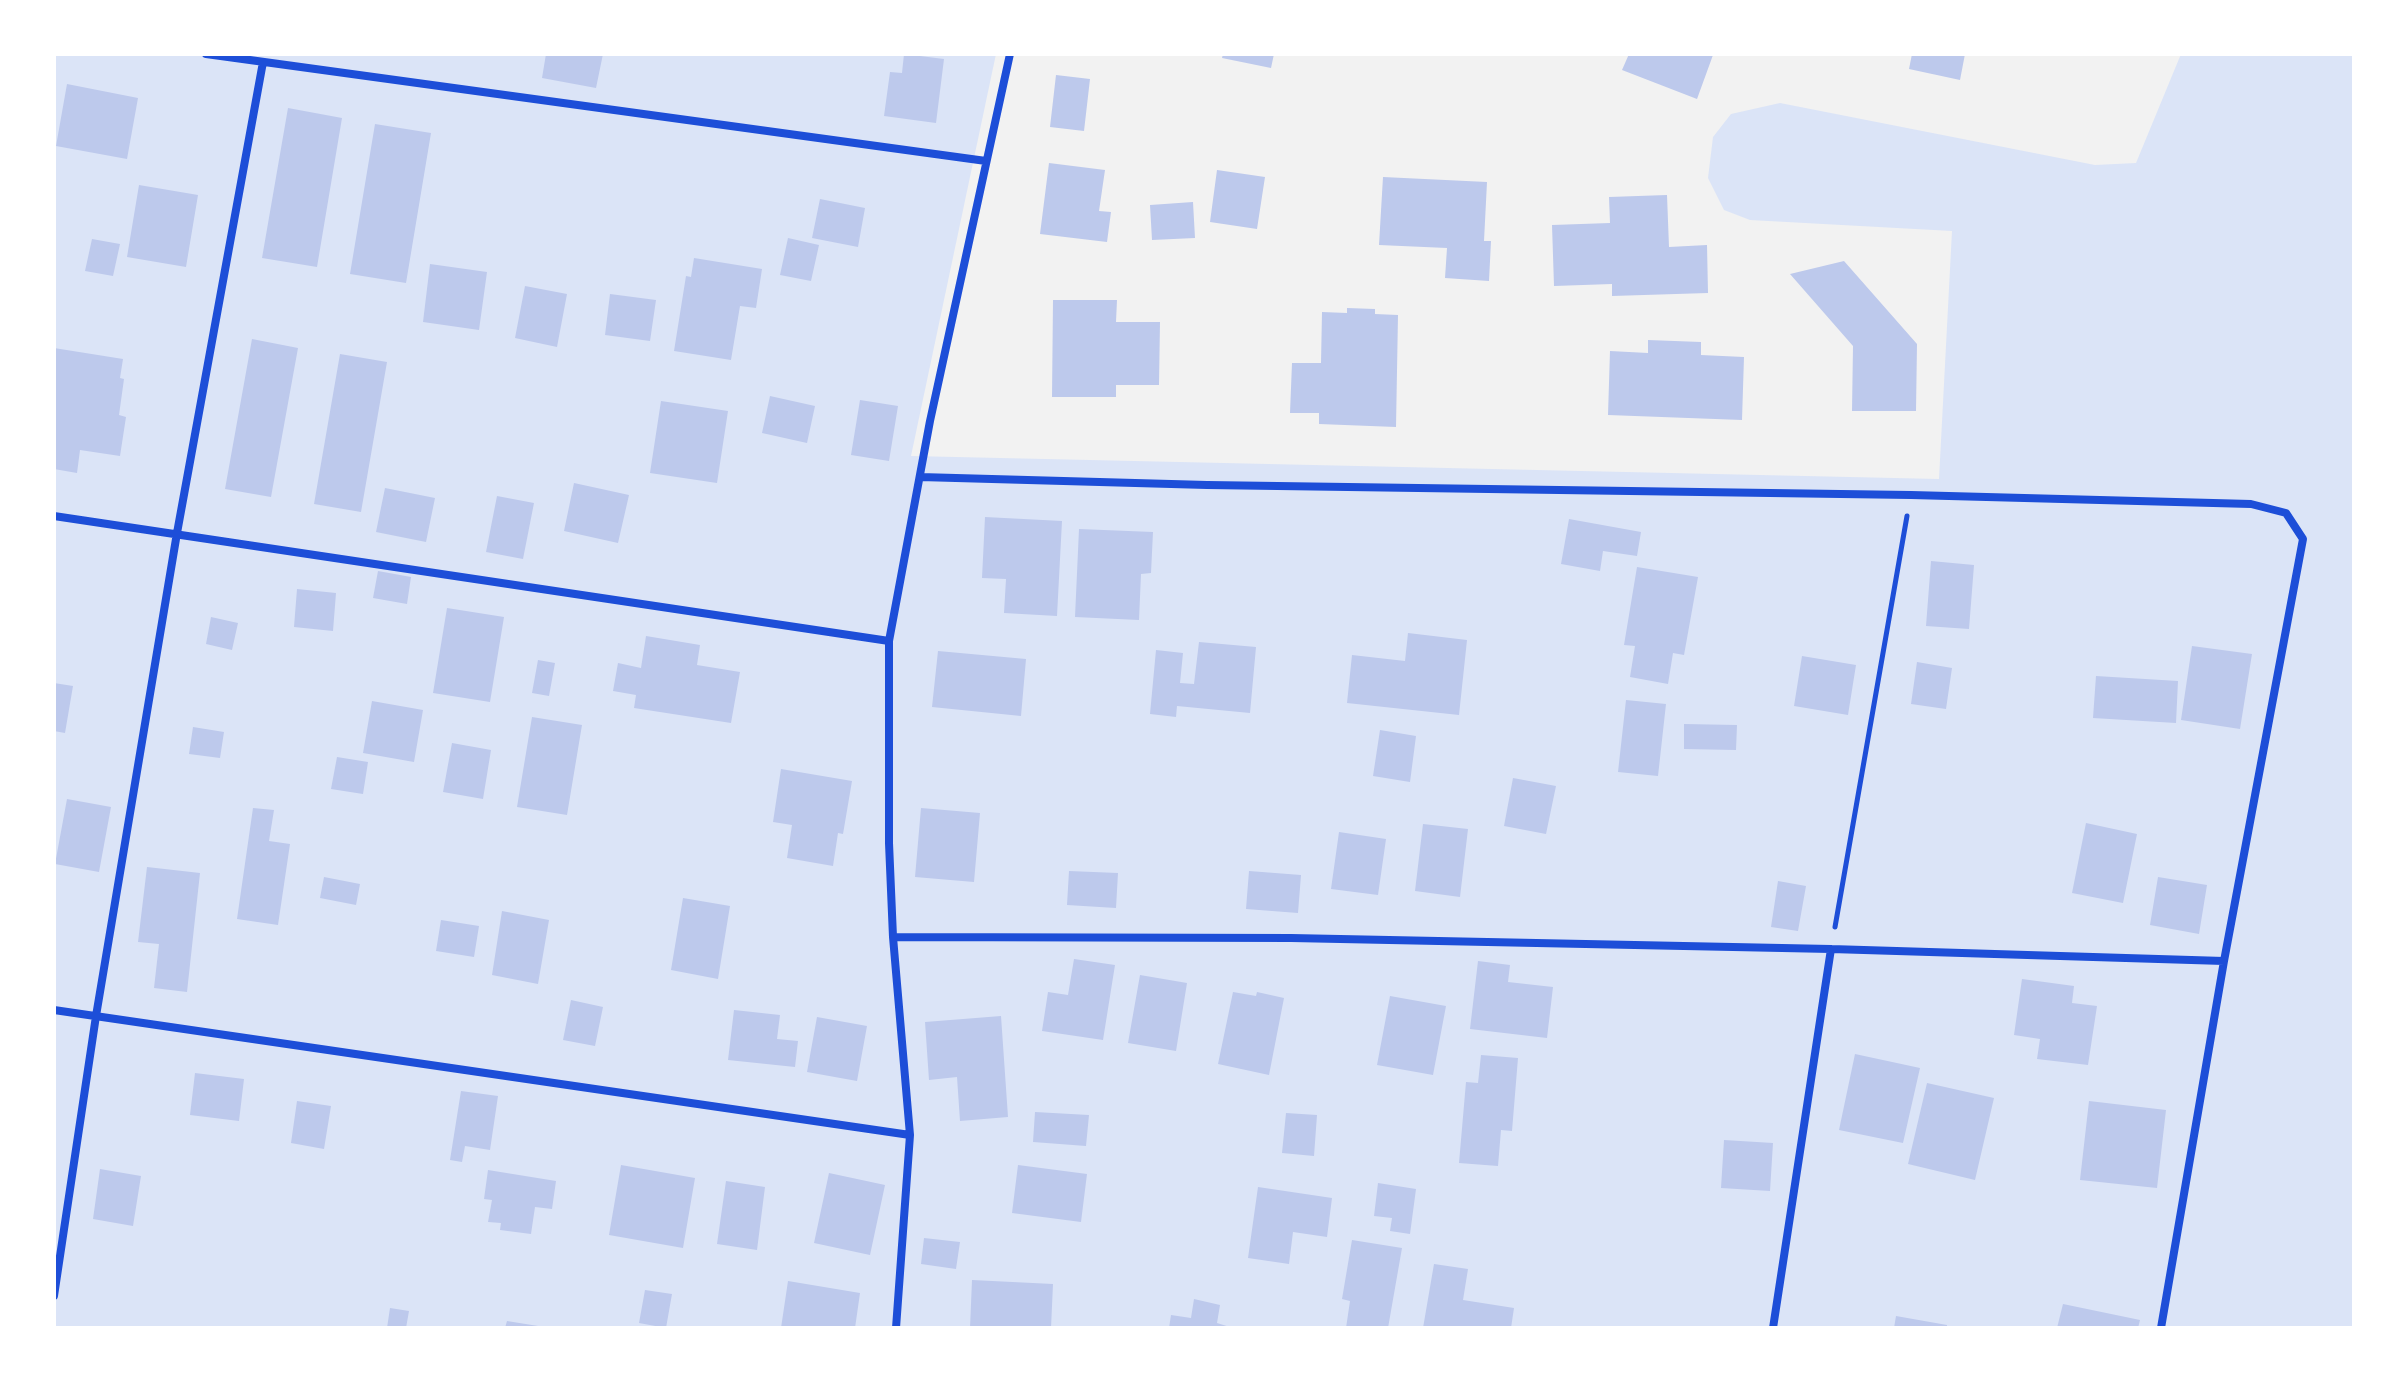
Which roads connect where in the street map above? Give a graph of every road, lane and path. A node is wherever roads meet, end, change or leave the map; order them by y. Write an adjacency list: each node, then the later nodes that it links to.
1 (206, 54): 3 (street)
2 (1010, 54): 4 (street)
3 (263, 62): 4 (street); 8 (street)
4 (986, 161): 5 (street)
5 (920, 477): 6 (street); 9 (street)
6 (1911, 495): 11 (path); 12 (street)
7 (54, 516): 8 (street)
8 (177, 533): 9 (street); 14 (street)
9 (889, 641): 10 (street)
10 (893, 937): 11 (street); 15 (street)
11 (1831, 949): 12 (street); 18 (street)
12 (2224, 961): 19 (street)
13 (54, 1010): 14 (street)
14 (96, 1016): 15 (street); 16 (street)
15 (910, 1135): 17 (street)
16 (54, 1296)
17 (896, 1328)
18 (1773, 1328)
19 (2161, 1328)

